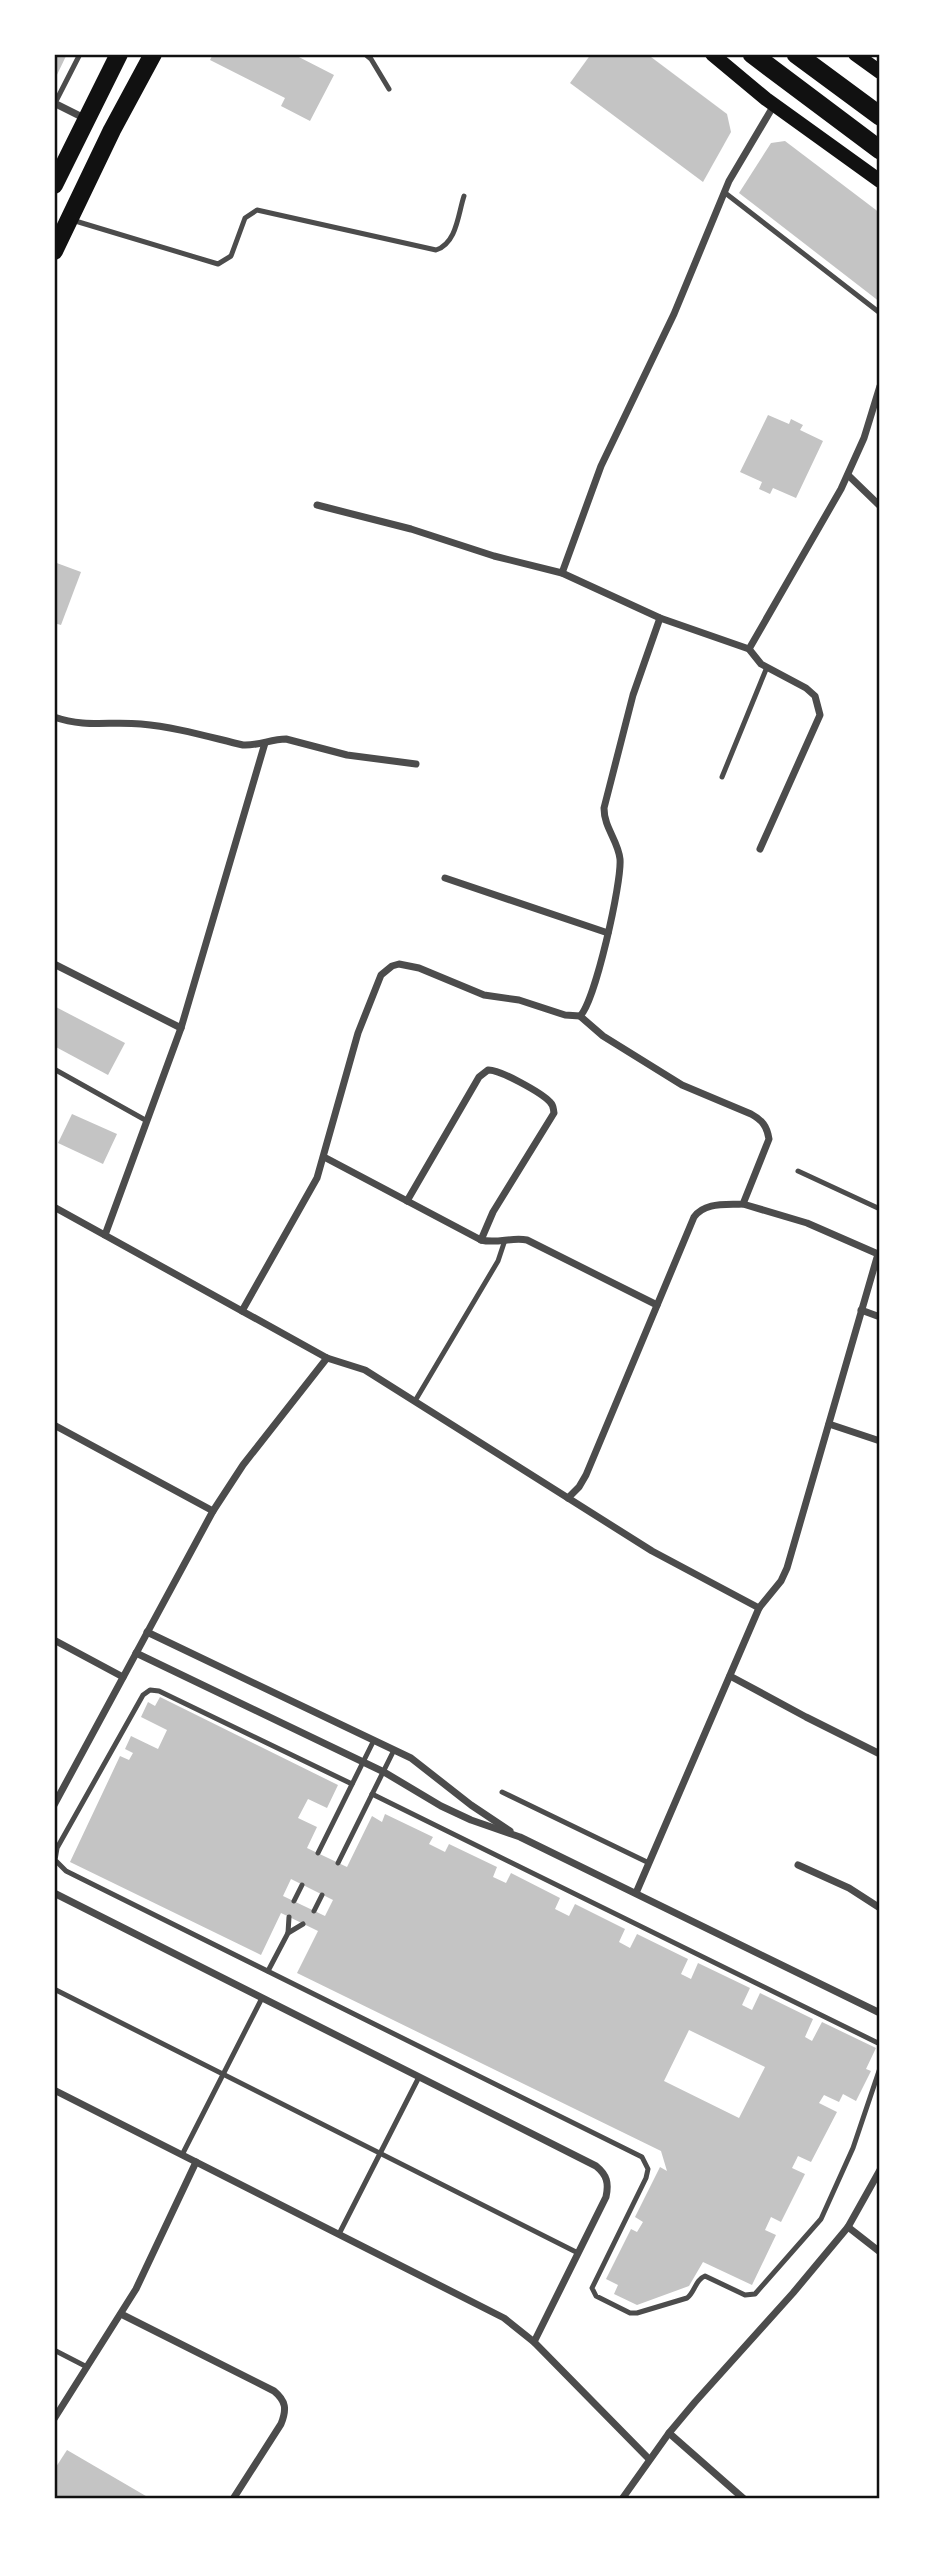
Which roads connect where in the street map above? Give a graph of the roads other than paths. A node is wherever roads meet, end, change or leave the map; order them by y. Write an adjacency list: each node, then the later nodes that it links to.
1 (80, 54): 11 (lane)
2 (119, 54): 14 (main road)
3 (153, 54): 20 (main road)
4 (365, 54): 10 (lane)
5 (712, 54): 12 (main road)
6 (752, 54): 15 (highway)
7 (796, 54): 13 (highway)
8 (855, 54): 9 (main road)
9 (880, 72)
10 (389, 89)
11 (55, 104): 14 (street)
12 (774, 105): 16 (main road); 18 (street)
13 (880, 116)
14 (87, 119): 17 (main road)
15 (880, 150)
16 (880, 181)
17 (54, 185)
18 (724, 192): 22 (lane); 27 (street)
19 (464, 196): 20 (lane)
20 (69, 219): 21 (main road)
21 (54, 251)
22 (880, 313)
23 (880, 386): 24 (street)
24 (848, 474): 26 (street); 29 (street)
25 (317, 505): 27 (street)
26 (880, 506)
27 (562, 573): 28 (street)
28 (660, 618): 29 (street); 37 (street)
29 (749, 649): 30 (street)
30 (767, 667): 34 (lane); 35 (street)
31 (54, 717): 32 (street)
32 (265, 743): 33 (street); 40 (street)
33 (416, 764)
34 (722, 777)
35 (760, 849)
36 (445, 878): 37 (street)
37 (608, 933): 39 (street)
38 (54, 964): 40 (street)
39 (580, 1016): 43 (street); 46 (street)
40 (181, 1028): 42 (street)
41 (54, 1069): 42 (lane)
42 (147, 1121): 49 (street)
43 (324, 1157): 45 (street); 55 (street)
44 (798, 1171): 48 (lane)
45 (407, 1201): 50 (street); 50 (street)
46 (743, 1204): 52 (street); 53 (street)
47 (54, 1207): 49 (street)
48 (880, 1209)
49 (106, 1236): 55 (street)
50 (481, 1240): 51 (street)
51 (505, 1240): 53 (street); 58 (lane)
52 (879, 1251): 54 (street)
53 (657, 1305): 62 (street)
54 (861, 1310): 56 (street); 59 (street)
55 (242, 1311): 57 (street)
56 (880, 1317)
57 (327, 1358): 58 (street); 63 (street)
58 (415, 1401): 62 (street)
59 (829, 1424): 61 (street); 64 (street)
60 (54, 1425): 63 (street)
61 (880, 1441)
62 (568, 1498): 64 (street)
63 (213, 1511): 65 (street)
64 (759, 1608): 68 (street)
65 (148, 1632): 67 (street); 70 (street)
66 (54, 1640): 69 (street)
67 (136, 1653): 69 (street); 73 (street)
68 (730, 1676): 72 (street); 82 (street)
69 (123, 1677): 78 (street)
70 (374, 1740): 71 (street); 73 (lane)
71 (394, 1750): 74 (lane); 79 (street)
72 (880, 1754)
73 (363, 1762): 74 (street); 75 (lane)
74 (384, 1772): 77 (lane); 79 (street)
75 (352, 1784): 80 (lane); 94 (lane)
76 (502, 1792): 82 (lane)
77 (372, 1794): 81 (lane); 98 (lane)
78 (54, 1805)
79 (520, 1837): 86 (street)
80 (318, 1853)
81 (338, 1863)
82 (649, 1863): 86 (street)
83 (798, 1865): 89 (street)
84 (302, 1885): 88 (lane)
85 (54, 1893): 96 (street)
86 (636, 1894): 97 (street)
87 (322, 1895): 90 (lane)
88 (294, 1901)
89 (880, 1908)
90 (314, 1911)
91 (289, 1917): 93 (lane)
92 (303, 1924): 93 (lane)
93 (288, 1933): 94 (lane)
94 (268, 1971): 99 (lane)
95 (54, 1989): 100 (lane)
96 (262, 1998): 100 (lane); 101 (street)
97 (880, 2013)
98 (880, 2044)
99 (880, 2067)
100 (223, 2074): 103 (lane); 104 (lane)
101 (419, 2077): 103 (lane); 110 (street)
102 (54, 2090): 104 (street)
103 (380, 2154): 108 (lane); 110 (lane)
104 (182, 2155): 105 (street)
105 (196, 2162): 108 (street); 111 (street)
106 (880, 2171): 107 (street)
107 (848, 2227): 109 (street); 116 (street)
108 (339, 2234): 112 (street)
109 (880, 2252)
110 (578, 2253): 112 (street)
111 (121, 2314): 114 (street); 118 (street)
112 (534, 2342): 117 (street)
113 (54, 2350): 114 (lane)
114 (87, 2367): 115 (street)
115 (54, 2419)
116 (669, 2433): 117 (street); 120 (street)
117 (649, 2459): 119 (street)
118 (233, 2499)
119 (622, 2499)
120 (744, 2499)

